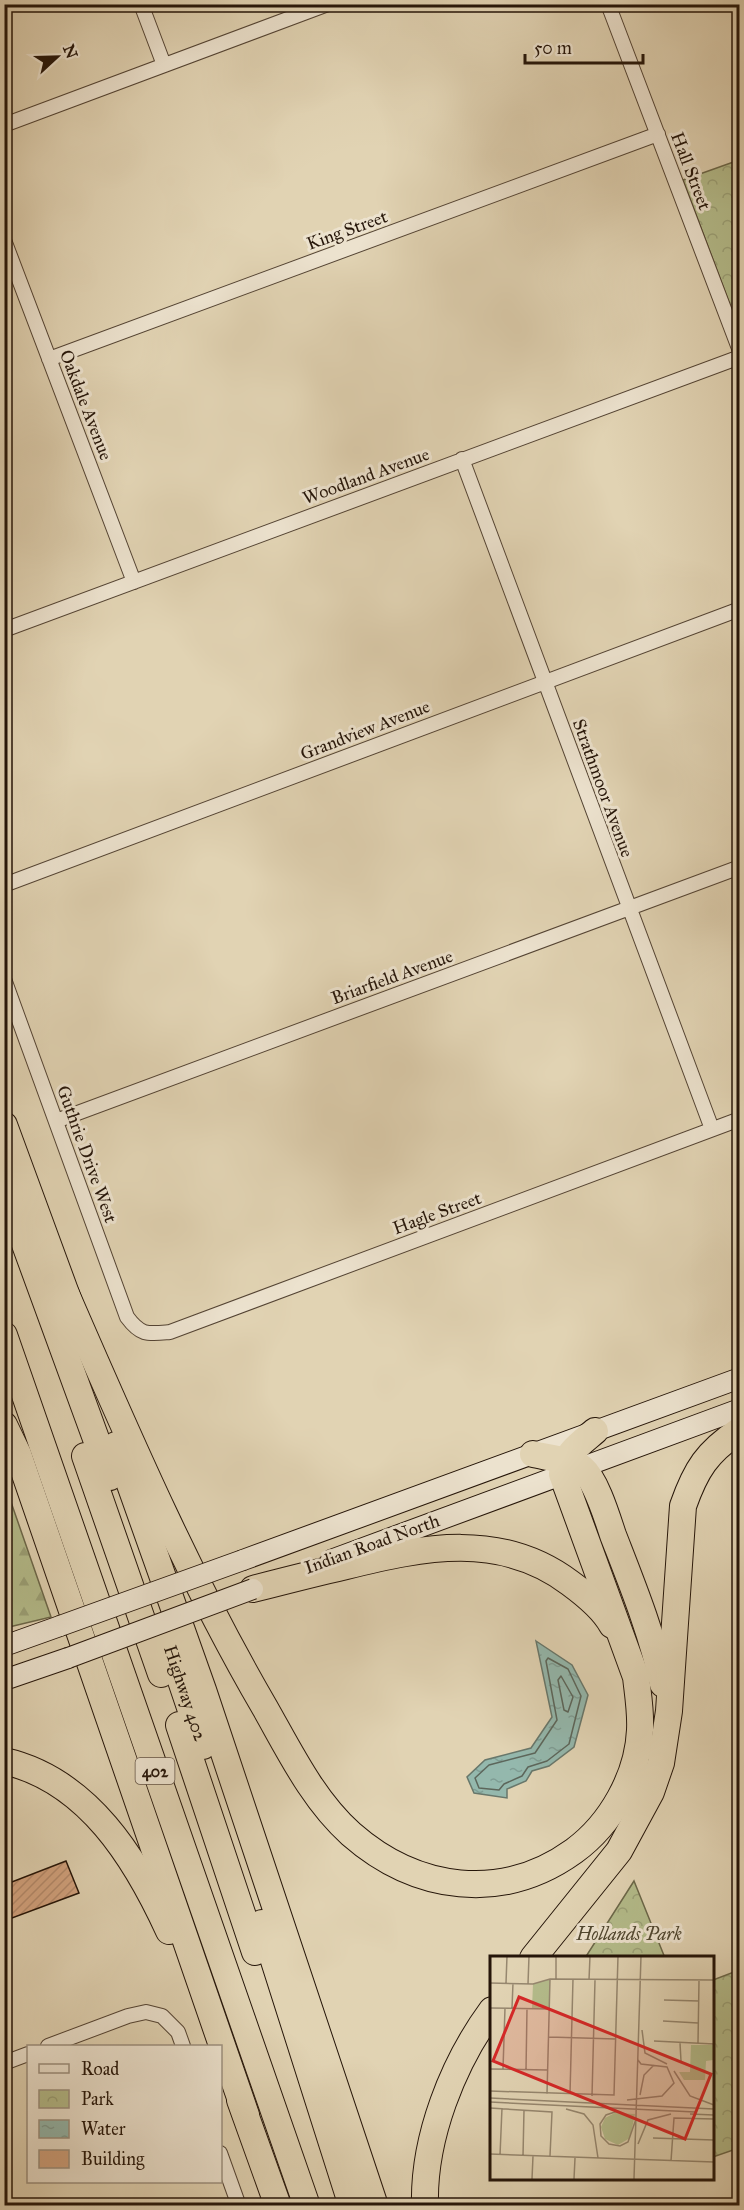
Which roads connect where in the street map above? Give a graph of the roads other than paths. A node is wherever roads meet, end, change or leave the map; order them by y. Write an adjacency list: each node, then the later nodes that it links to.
1 (141, 4): 4 (street)
2 (328, 4): 4 (street)
3 (608, 4): 6 (street, Hall Street)
4 (164, 65): 5 (street)
5 (4, 125)
6 (658, 134): 8 (street, Hall Street); 10 (street, King Street)
7 (4, 240): 10 (street, Oakdale Avenue)
8 (740, 351)
9 (740, 357): 11 (street, Woodland Avenue)
10 (49, 359): 12 (street, Oakdale Avenue)
11 (462, 459): 12 (street, Woodland Avenue); 15 (street, Strathmoor Avenue)
12 (134, 582): 14 (street, Woodland Avenue)
13 (740, 609): 15 (street, Grandview Avenue)
14 (4, 630)
15 (544, 681): 17 (street, Grandview Avenue); 18 (street, Strathmoor Avenue)
16 (740, 867): 18 (street, Briarfield Avenue)
17 (4, 885)
18 (628, 908): 21 (street, Briarfield Avenue); 23 (street, Strathmoor Avenue)
19 (4, 979): 21 (street, Guthrie Drive West)
20 (740, 1119): 23 (street, Hagle Street)
21 (56, 1121): 27 (street, Guthrie Drive West)
22 (4, 1125): 26 (highway)
23 (712, 1129): 27 (street, Hagle Street)
24 (4, 1187): 58 (highway, Highway 402)
25 (4, 1237): 57 (highway)
26 (66, 1294): 38 (highway); 59 (highway)
27 (146, 1334)
28 (4, 1335): 56 (highway, 402)
29 (740, 1378): 33 (main road, Indian Road North)
30 (740, 1409): 35 (main road, Indian Road North)
31 (4, 1425): 47 (highway)
32 (740, 1430): 40 (highway)
33 (595, 1431): 34 (main road, Indian Road North); 35 (highway)
34 (533, 1454): 35 (highway); 37 (main road, Indian Road North, bridge)
35 (569, 1468): 36 (main road, Indian Road North); 38 (highway); 40 (highway)
36 (253, 1589): 38 (highway); 39 (main road, Indian Road North, bridge)
37 (4, 1646)
38 (631, 1661)
39 (4, 1680)
40 (669, 1711): 42 (highway)
41 (4, 1761): 46 (highway)
42 (535, 1956)
43 (490, 2013): 60 (highway)
44 (51, 2045): 45 (street)
45 (183, 2045)
46 (218, 2045)
47 (222, 2045)
48 (222, 2045): 52 (highway)
49 (27, 2054): 51 (street)
50 (222, 2057): 52 (highway)
51 (4, 2063)
52 (246, 2115): 55 (highway)
53 (222, 2158): 54 (street)
54 (239, 2205)
55 (278, 2205)
56 (307, 2205)
57 (341, 2205)
58 (352, 2205)
59 (375, 2205)
60 (425, 2205)

